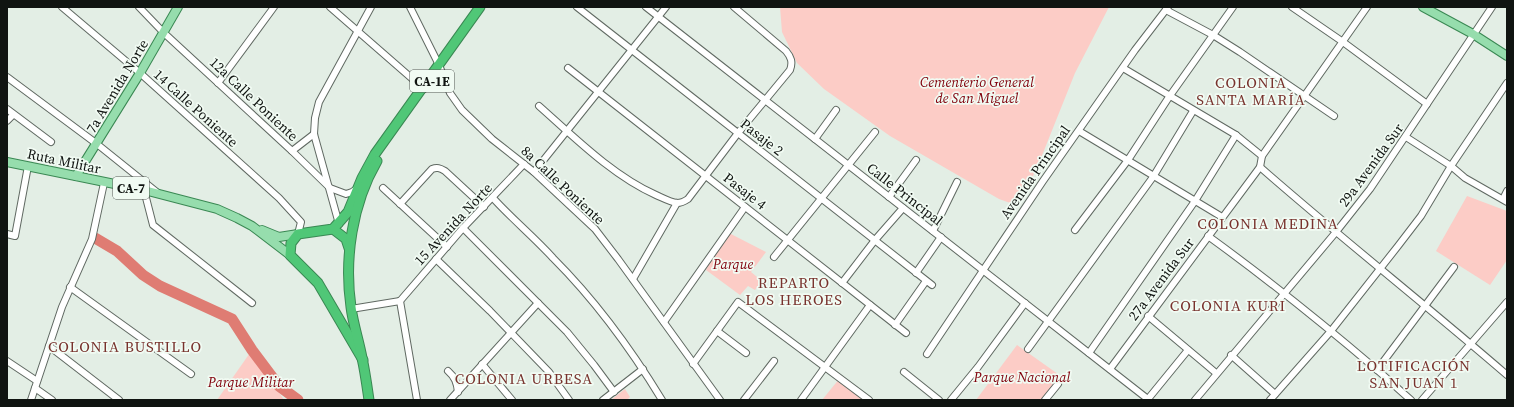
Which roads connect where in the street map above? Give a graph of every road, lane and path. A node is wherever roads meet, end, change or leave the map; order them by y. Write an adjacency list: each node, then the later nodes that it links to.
1 (62, 7): 31 (street, 14 Calle Poniente)
2 (139, 7): 22 (street, 12a Calle Poniente)
3 (178, 7): 22 (main road, 7a Avenida Norte)
4 (274, 7): 33 (street)
5 (330, 7): 21 (street)
6 (371, 7): 21 (street)
7 (410, 7): 28 (street, 8a Calle Poniente)
8 (480, 7): 28 (highway, CA-1E)
9 (487, 7): 28 (highway, CA-1E)
10 (577, 7): 26 (street, Pasaje 2)
11 (646, 7): 20 (street, Calle Principal)
12 (666, 7): 20 (street)
13 (734, 7): 39 (street)
14 (1233, 7): 24 (street)
15 (1292, 7): 25 (street)
16 (1367, 7): 25 (street, 27a Avenida Sur)
17 (1423, 7): 23 (main road)
18 (1492, 7): 23 (street, 29a Avenida Sur)
19 (1167, 9): 24 (street); 30 (street, Avenida Principal)
20 (658, 16): 26 (street); 39 (street, Calle Principal)
21 (357, 31): 35 (street); 52 (street)
22 (164, 33): 31 (main road, 7a Avenida Norte); 33 (street, 12a Calle Poniente)
23 (1473, 34): 27 (main road); 40 (street, 29a Avenida Sur)
24 (1213, 35): 37 (street); 38 (street)
25 (1343, 42): 37 (street, 27a Avenida Sur); 40 (street)
26 (632, 50): 36 (street); 51 (street, Pasaje 2)
27 (1507, 56)
28 (440, 68): 35 (highway, CA-1E); 63 (street, 8a Calle Poniente)
29 (568, 68): 36 (street, Pasaje 4)
30 (1123, 68): 38 (street); 49 (street, Avenida Principal)
31 (140, 73): 57 (main road, 7a Avenida Norte); 98 (street, 14 Calle Poniente)
32 (7, 77): 57 (street)
33 (218, 83): 58 (street, 12a Calle Poniente)
34 (1507, 83): 66 (street)
35 (424, 88): 75 (highway, CA-1E); 104 (highway, CA-1E)
36 (598, 92): 48 (street); 69 (street, Pasaje 4)
37 (1304, 95): 46 (street); 59 (street, 27a Avenida Sur)
38 (1170, 97): 44 (street); 61 (street)
39 (765, 100): 51 (street); 55 (street, Calle Principal)
40 (1427, 104): 54 (street, 29a Avenida Sur)
41 (539, 106): 48 (street)
42 (7, 109): 45 (street)
43 (836, 110): 55 (street)
44 (1193, 111): 53 (street); 71 (street)
45 (13, 114): 47 (street); 56 (street)
46 (1334, 116)
47 (7, 121)
48 (567, 131): 68 (street); 85 (street)
49 (1079, 131): 61 (street); 110 (street, Avenida Principal)
50 (875, 132): 64 (street)
51 (738, 133): 69 (street); 82 (street, Pasaje 2)
52 (314, 134): 58 (street); 74 (street)
53 (1236, 135): 59 (street); 84 (street)
54 (1406, 136): 66 (street); 96 (street, 29a Avenida Sur)
55 (815, 139): 64 (street, Calle Principal)
56 (51, 142)
57 (97, 144): 70 (main road, 7a Avenida Norte); 79 (street)
58 (292, 151): 74 (street, 12a Calle Poniente)
59 (1262, 156): 67 (street, 27a Avenida Sur)
60 (916, 160): 80 (street)
61 (1128, 160): 71 (street); 94 (street)
62 (7, 162): 65 (main road, Ruta Militar / CA-7)
63 (524, 164): 68 (street, 8a Calle Poniente); 81 (street, 15 Avenida Norte)
64 (848, 164): 80 (street, Calle Principal); 82 (street)
65 (28, 166): 70 (main road, Ruta Militar / CA-7); 97 (street)
66 (1451, 166): 83 (street); 109 (street)
67 (1260, 168): 90 (street, 27a Avenida Sur); 96 (street)
68 (534, 172): 112 (street, 8a Calle Poniente)
69 (705, 175): 85 (street); 88 (street, Pasaje 4)
70 (76, 176): 73 (main road, Ruta Militar / CA-7)
71 (1153, 177): 84 (street); 129 (street)
72 (957, 182): 95 (street)
73 (104, 183): 77 (main road, Ruta Militar / CA-7); 116 (street)
74 (330, 188): 75 (street, 12a Calle Poniente); 92 (street)
75 (358, 188): 92 (highway, CA-1E)
76 (383, 188): 86 (street)
77 (144, 190): 79 (main road, Ruta Militar / CA-7); 120 (street)
78 (1507, 191): 83 (street)
79 (160, 194): 91 (main road, Ruta Militar / CA-7)
80 (889, 197): 89 (street, Calle Principal)
81 (493, 198): 87 (street, 15 Avenida Norte); 149 (street)
82 (820, 198): 101 (street); 102 (street, Pasaje 2)
83 (1505, 200)
84 (1195, 201): 90 (street); 140 (street)
85 (677, 203): 112 (street)
86 (400, 204): 87 (street); 103 (street)
87 (484, 207): 93 (street, 15 Avenida Norte)
88 (745, 207): 101 (street, Pasaje 4); 128 (street)
89 (903, 208): 95 (street, Calle Principal); 102 (street)
90 (1222, 217): 99 (street, 27a Avenida Sur)
91 (252, 226): 98 (main road, Ruta Militar / CA-7); 105 (main road, Ruta Militar / CA-7)
92 (336, 227): 98 (highway); 104 (highway)
93 (463, 228): 103 (street, 15 Avenida Norte); 121 (street)
94 (1075, 230)
95 (933, 231): 100 (street, Calle Principal)
96 (1336, 232): 109 (street); 117 (street, 29a Avenida Sur)
97 (7, 234)
98 (298, 234): 105 (highway)
99 (1208, 236): 117 (street); 127 (street, 27a Avenida Sur)
100 (941, 237): 110 (street, Calle Principal); 111 (street)
101 (787, 239): 106 (street); 114 (street, Pasaje 4)
102 (875, 240): 111 (street, Pasaje 2); 114 (street)
103 (447, 247): 107 (street, 15 Avenida Norte)
104 (349, 248): 125 (highway, CA-1E)
105 (290, 255): 126 (highway, CA-1E)
106 (774, 257)
107 (436, 259): 118 (street, 15 Avenida Norte); 133 (street)
108 (1454, 267): 124 (street)
109 (1380, 268): 124 (street); 132 (street)
110 (982, 270): 122 (street, Calle Principal); 141 (street, Avenida Principal)
111 (916, 273): 113 (street, Pasaje 2)
112 (633, 279): 128 (street, 8a Calle Poniente)
113 (926, 280): 115 (street, Pasaje 2); 130 (street)
114 (842, 283): 123 (street, Pasaje 4)
115 (932, 286)
116 (70, 287): 136 (street); 155 (street)
117 (1285, 294): 132 (street); 142 (street, 29a Avenida Sur)
118 (400, 301): 125 (street); 167 (street)
119 (1507, 302): 135 (street)
120 (252, 303)
121 (538, 303): 133 (street); 160 (street)
122 (1025, 303): 129 (street, Calle Principal); 178 (street)
123 (870, 305): 130 (street, Pasaje 4); 148 (street)
124 (1426, 306): 135 (street); 151 (street)
125 (351, 309): 126 (highway); 143 (highway, CA-1E)
126 (335, 311): 143 (highway, CA-1E)
127 (1148, 316): 138 (street); 150 (street, 27a Avenida Sur)
128 (664, 322): 147 (street, 8a Calle Poniente)
129 (1049, 322): 137 (street); 140 (street, Calle Principal)
130 (895, 325): 134 (street, Pasaje 4)
131 (717, 331): 139 (street); 147 (street); 148 (street)
132 (1331, 331): 151 (street); 161 (street)
133 (510, 332): 146 (street); 170 (street)
134 (906, 333)
135 (1470, 344): 156 (street); 183 (street)
136 (49, 346): 157 (street); 165 (street)
137 (1028, 349)
138 (1188, 350): 154 (street); 162 (street)
139 (746, 353)
140 (1089, 353): 150 (street, Calle Principal)
141 (927, 354)
142 (1231, 355): 154 (street, 29a Avenida Sur); 161 (street)
143 (363, 360): 166 (highway, CA-1E)
144 (7, 361): 157 (street)
145 (774, 361): 174 (street)
146 (482, 364): 159 (street); 169 (street)
147 (693, 364): 173 (street, 8a Calle Poniente)
148 (825, 367): 175 (street); 176 (street)
149 (643, 369): 160 (street); 172 (street)
150 (1110, 369): 162 (street, Calle Principal)
151 (1377, 370): 182 (street)
152 (448, 371): 159 (street)
153 (904, 372): 177 (street)
154 (1216, 373): 180 (street, 29a Avenida Sur)
155 (192, 374)
156 (1507, 375)
157 (36, 384): 163 (street); 164 (street)
158 (1058, 384): 179 (street)
159 (458, 392): 168 (street)
160 (614, 392): 171 (street)
161 (1275, 394): 181 (street)
162 (1148, 399)
163 (31, 400)
164 (52, 400)
165 (119, 400)
166 (369, 400)
167 (417, 400)
168 (450, 400)
169 (512, 400)
170 (568, 400)
171 (603, 400)
172 (662, 400)
173 (720, 400)
174 (744, 400)
175 (801, 400)
176 (869, 400)
177 (939, 400)
178 (951, 400)
179 (1045, 400)
180 (1195, 400)
181 (1270, 400)
182 (1411, 400)
183 (1422, 400)

